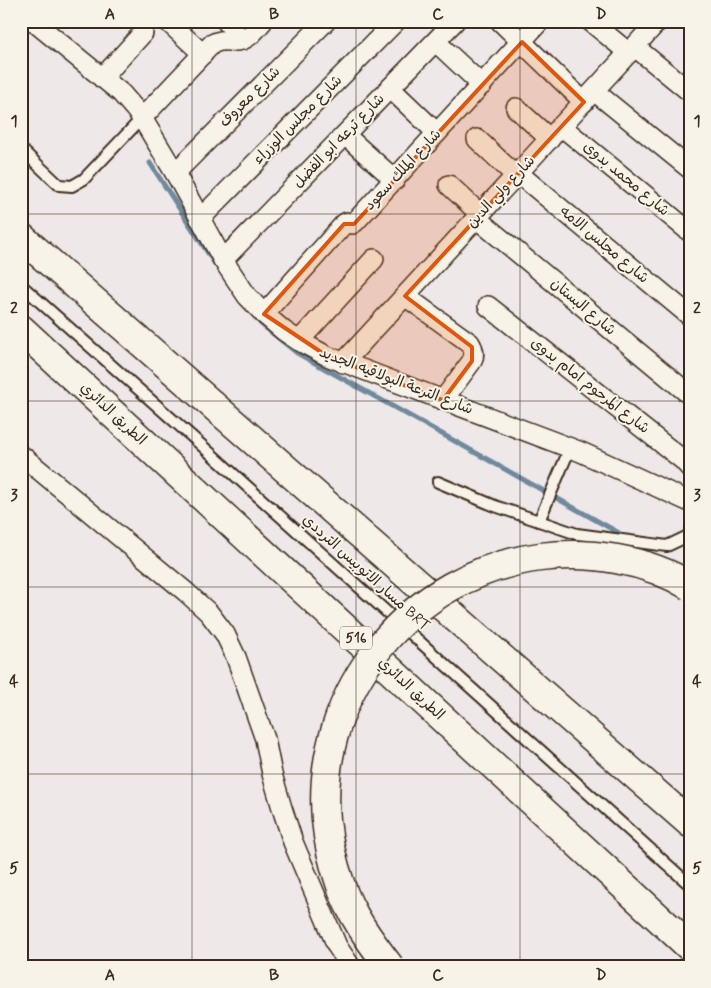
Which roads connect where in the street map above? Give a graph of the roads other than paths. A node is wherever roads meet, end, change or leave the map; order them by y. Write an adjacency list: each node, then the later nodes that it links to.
1 (33, 21): 12 (street, شارع الترعة البولاقيه الجديد)
2 (167, 21): 18 (street)
3 (226, 21): 14 (street)
4 (263, 21): 14 (street)
5 (326, 21): 32 (street, شارع معروف)
6 (396, 21): 37 (street, شارع مجلس الوزراء)
7 (455, 21): 15 (street, شارع ترعه ابو الفضل)
8 (500, 21): 16 (street)
9 (540, 21): 16 (street, شارع الملك سعود)
10 (590, 21): 17 (street)
11 (658, 21): 17 (street, شارع ولي الدين)
12 (54, 28): 19 (street, شارع الترعة البولاقيه الجديد)
13 (143, 34): 19 (street)
14 (242, 40): 18 (street)
15 (436, 42): 20 (street); 21 (street, شارع ترعه ابو الفضل)
16 (522, 42): 20 (street, شارع الملك سعود); 23 (street)
17 (632, 50): 22 (street); 23 (street, شارع ولي الدين)
18 (203, 54): 25 (street)
19 (102, 78): 25 (street, شارع الترعة البولاقيه الجديد)
20 (482, 85): 27 (street, شارع الملك سعود)
21 (390, 88): 27 (street); 28 (street, شارع ترعه ابو الفضل)
22 (690, 92)
23 (589, 96): 26 (street, شارع ولي الدين); 31 (street)
24 (516, 108): 26 (street, شارع محمد بدوى)
25 (142, 118): 30 (lane); 32 (street, شارع الترعة البولاقيه الجديد)
26 (556, 132): 33 (street, شارع ولي الدين); 38 (street, شارع محمد بدوى)
27 (437, 133): 34 (street, شارع الملك سعود)
28 (345, 135): 34 (street); 41 (street, شارع ترعه ابو الفضل)
29 (477, 139): 33 (street, شارع مجلس الامه)
30 (21, 148)
31 (690, 168)
32 (175, 173): 37 (street, شارع الترعة البولاقيه الجديد)
33 (517, 174): 36 (street, شارع ولي الدين); 46 (street, شارع مجلس الامه)
34 (394, 180): 45 (street, شارع الملك سعود)
35 (449, 185): 36 (street, شارع البستان)
36 (478, 216): 43 (street, شارع ولي الدين); 50 (street, شارع البستان)
37 (200, 219): 41 (street, شارع الترعة البولاقيه الجديد)
38 (690, 232)
39 (21, 237): 60 (highway)
40 (374, 259): 48 (street)
41 (223, 260): 45 (street, شارع الترعة البولاقيه الجديد)
42 (21, 285): 61 (lane, مسار الاتوبيس الترددي BRT)
43 (405, 296): 49 (street, شارع ولي الدين); 51 (street)
44 (488, 306): 54 (street, شارع المرحوم امام بدوى)
45 (264, 314): 48 (street, شارع الترعة البولاقيه الجديد)
46 (690, 316)
47 (21, 329): 62 (highway, الطريق الدائري / 516)
48 (300, 342): 49 (street, شارع الترعة البولاقيه الجديد)
49 (343, 363): 51 (street, شارع الترعة البولاقيه الجديد)
50 (690, 395)
51 (443, 400): 52 (street, شارع الترعة البولاقيه الجديد)
52 (570, 448): 56 (street, شارع الترعة البولاقيه الجديد); 57 (lane)
53 (21, 455): 63 (street)
54 (690, 468)
55 (438, 482): 57 (lane)
56 (690, 502)
57 (539, 521): 58 (lane)
58 (690, 532)
59 (690, 586): 64 (highway, bridge)
60 (690, 823)
61 (690, 885)
62 (690, 947)
63 (351, 967)
64 (390, 967)

